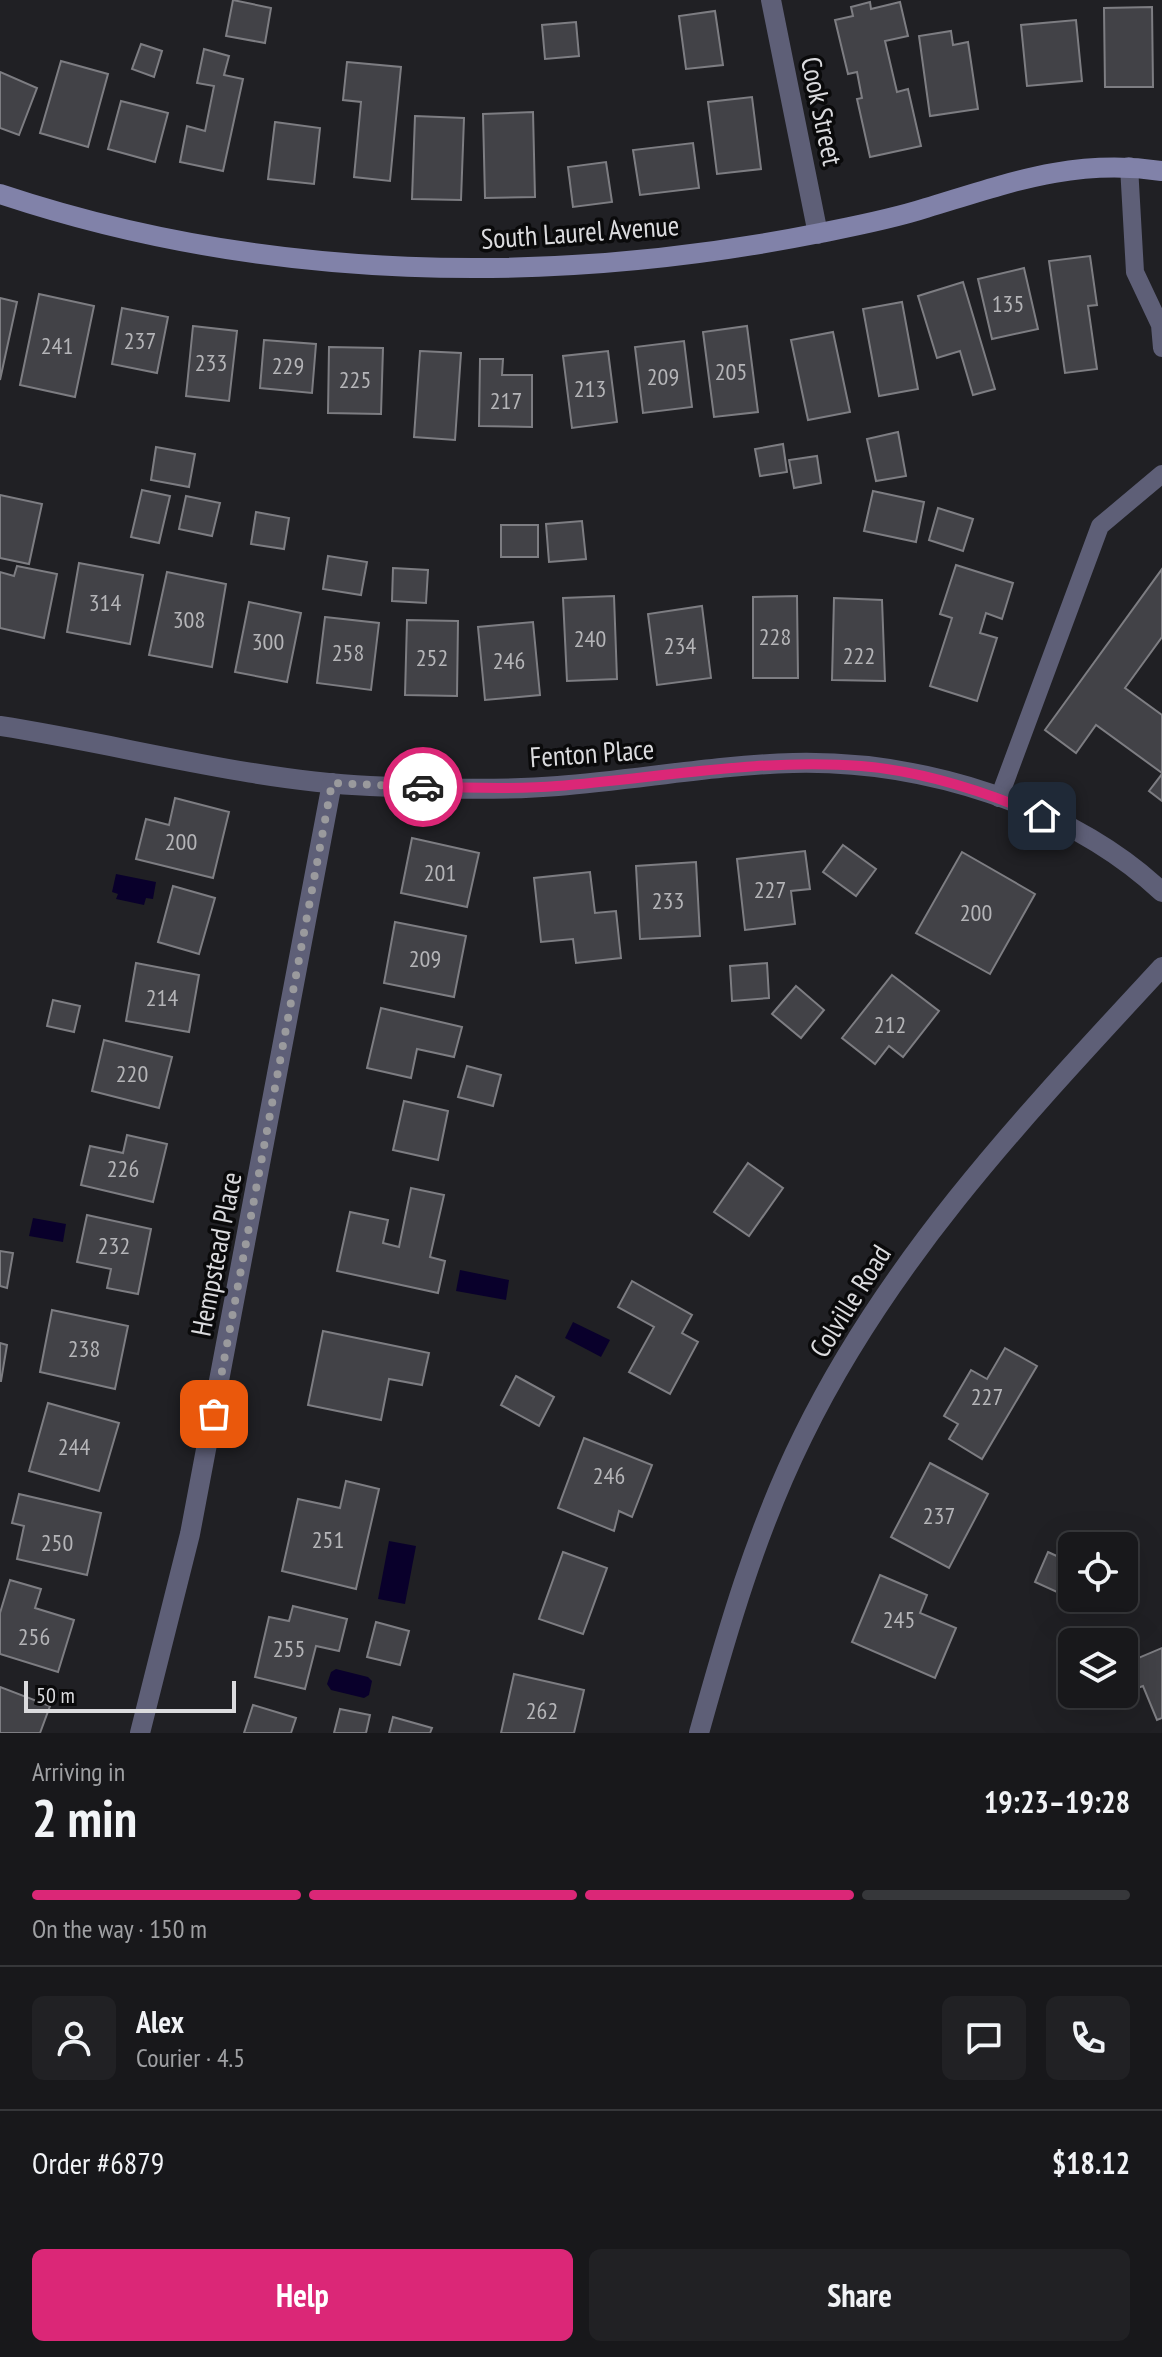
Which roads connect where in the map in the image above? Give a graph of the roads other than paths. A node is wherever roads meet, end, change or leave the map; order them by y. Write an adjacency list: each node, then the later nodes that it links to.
1 (771, 0): 5 (street, Cook Street)
2 (1129, 166): 3 (street, South Laurel Avenue); 5 (street, South Laurel Avenue); 6 (lane)
3 (1162, 171)
4 (0, 194): 5 (street, South Laurel Avenue)
5 (818, 234)
6 (1162, 348)
7 (1162, 474): 10 (lane)
8 (0, 726): 9 (street, Fenton Place)
9 (332, 783): 10 (street, Fenton Place); 13 (street, Hempstead Place)
10 (999, 798): 11 (street, Fenton Place)
11 (1162, 892)
12 (1162, 967): 14 (street, Colville Road)
13 (140, 1733)
14 (699, 1733)

